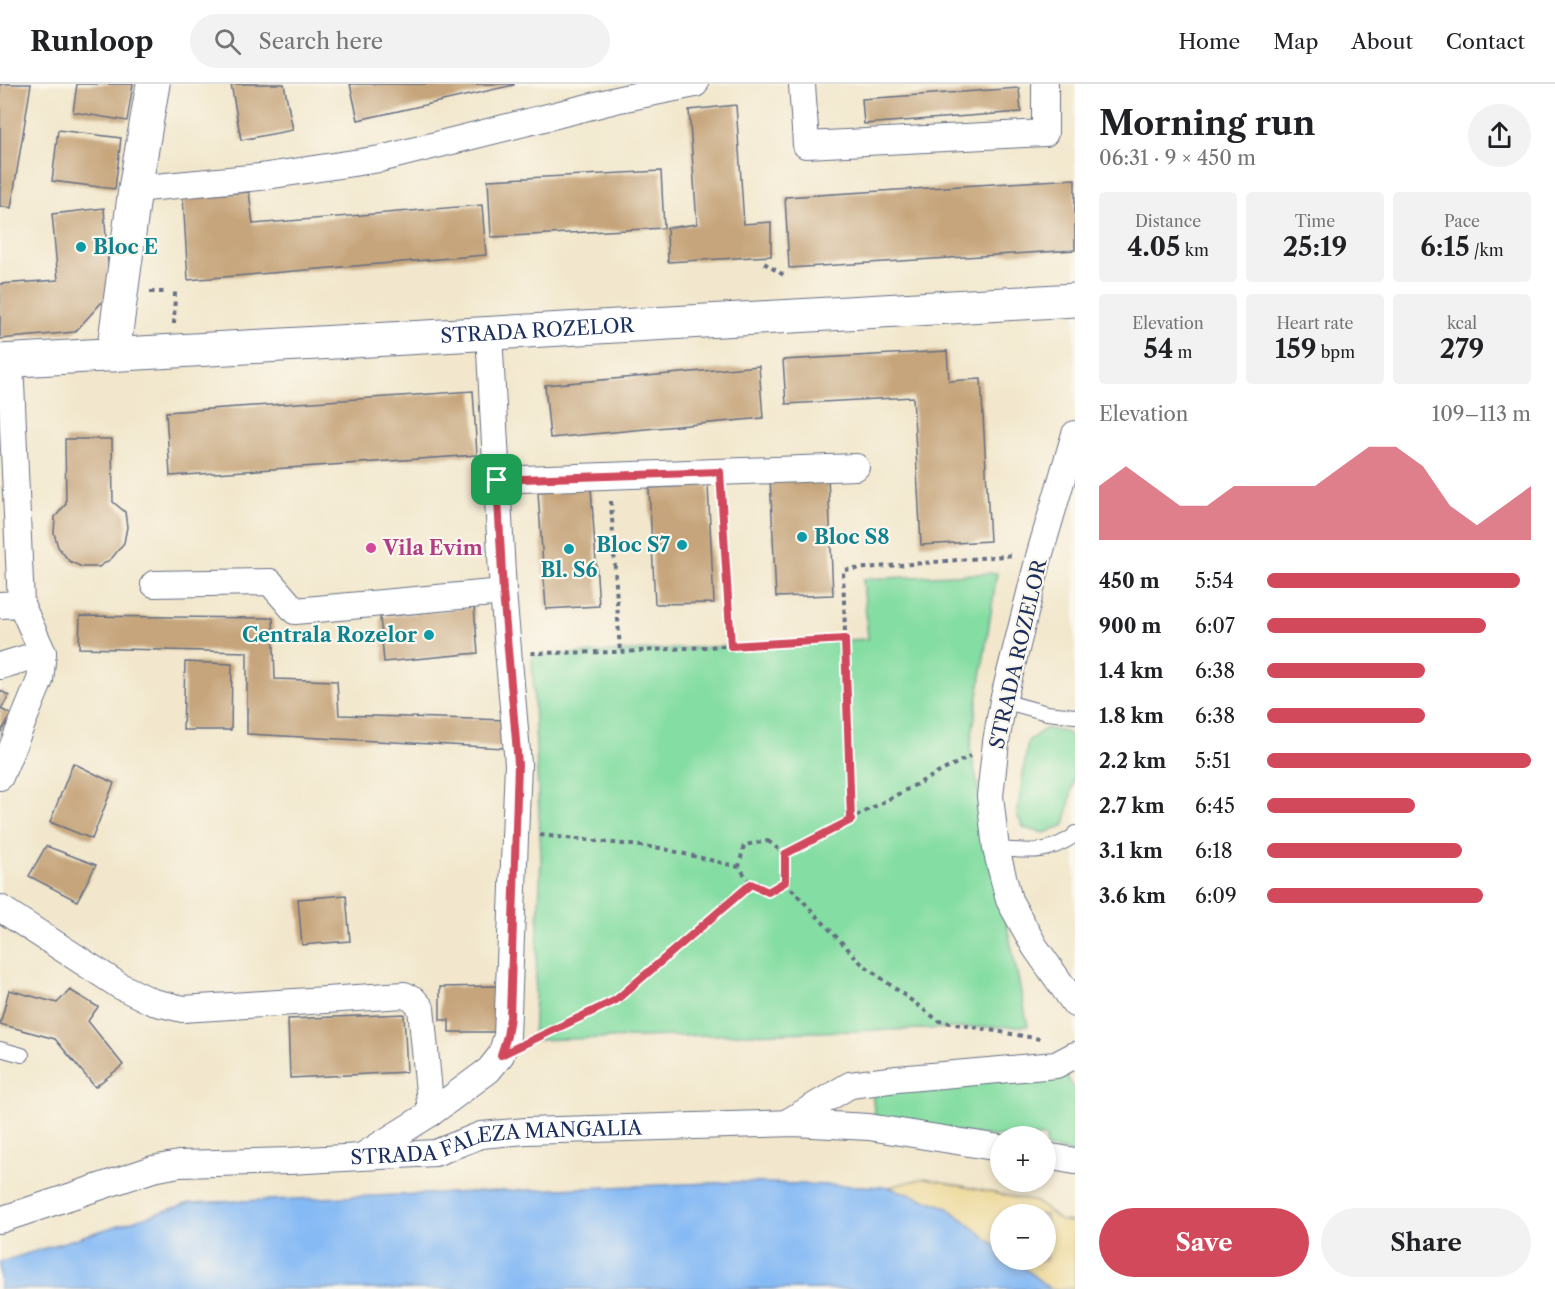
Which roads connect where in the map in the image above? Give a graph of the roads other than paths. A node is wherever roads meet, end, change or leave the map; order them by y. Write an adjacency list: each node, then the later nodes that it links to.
1 (153, 84): 5 (street)
2 (695, 84): 5 (street)
3 (802, 84): 4 (street)
4 (1045, 84)
5 (135, 189): 8 (street)
6 (1075, 300): 7 (street, STRADA ROZELOR)
7 (489, 333): 8 (street, STRADA ROZELOR); 12 (street)
8 (113, 355): 9 (street, STRADA ROZELOR)
9 (5, 361): 15 (street)
10 (1075, 434): 18 (street, STRADA ROZELOR)
11 (856, 467): 12 (street)
12 (497, 480): 14 (street)
13 (154, 584): 14 (street)
14 (503, 592): 28 (street)
15 (11, 605): 16 (street)
16 (43, 653): 17 (street); 20 (street)
17 (0, 666)
18 (1003, 701): 19 (lane); 22 (street, STRADA ROZELOR)
19 (1075, 716)
20 (3, 764)
21 (1075, 833): 22 (lane)
22 (996, 849): 24 (street, STRADA ROZELOR)
23 (0, 908): 28 (street)
24 (1074, 1003)
25 (0, 1049): 27 (lane)
26 (1075, 1054): 29 (street)
27 (22, 1055)
28 (431, 1113): 31 (street)
29 (786, 1123): 30 (street, STRADA FALEZA MANGALIA); 31 (street, STRADA FALEZA MANGALIA)
30 (990, 1146)
31 (364, 1155): 34 (street, STRADA FALEZA MANGALIA)
32 (1056, 1158): 33 (street)
33 (1075, 1161)
34 (0, 1220)

